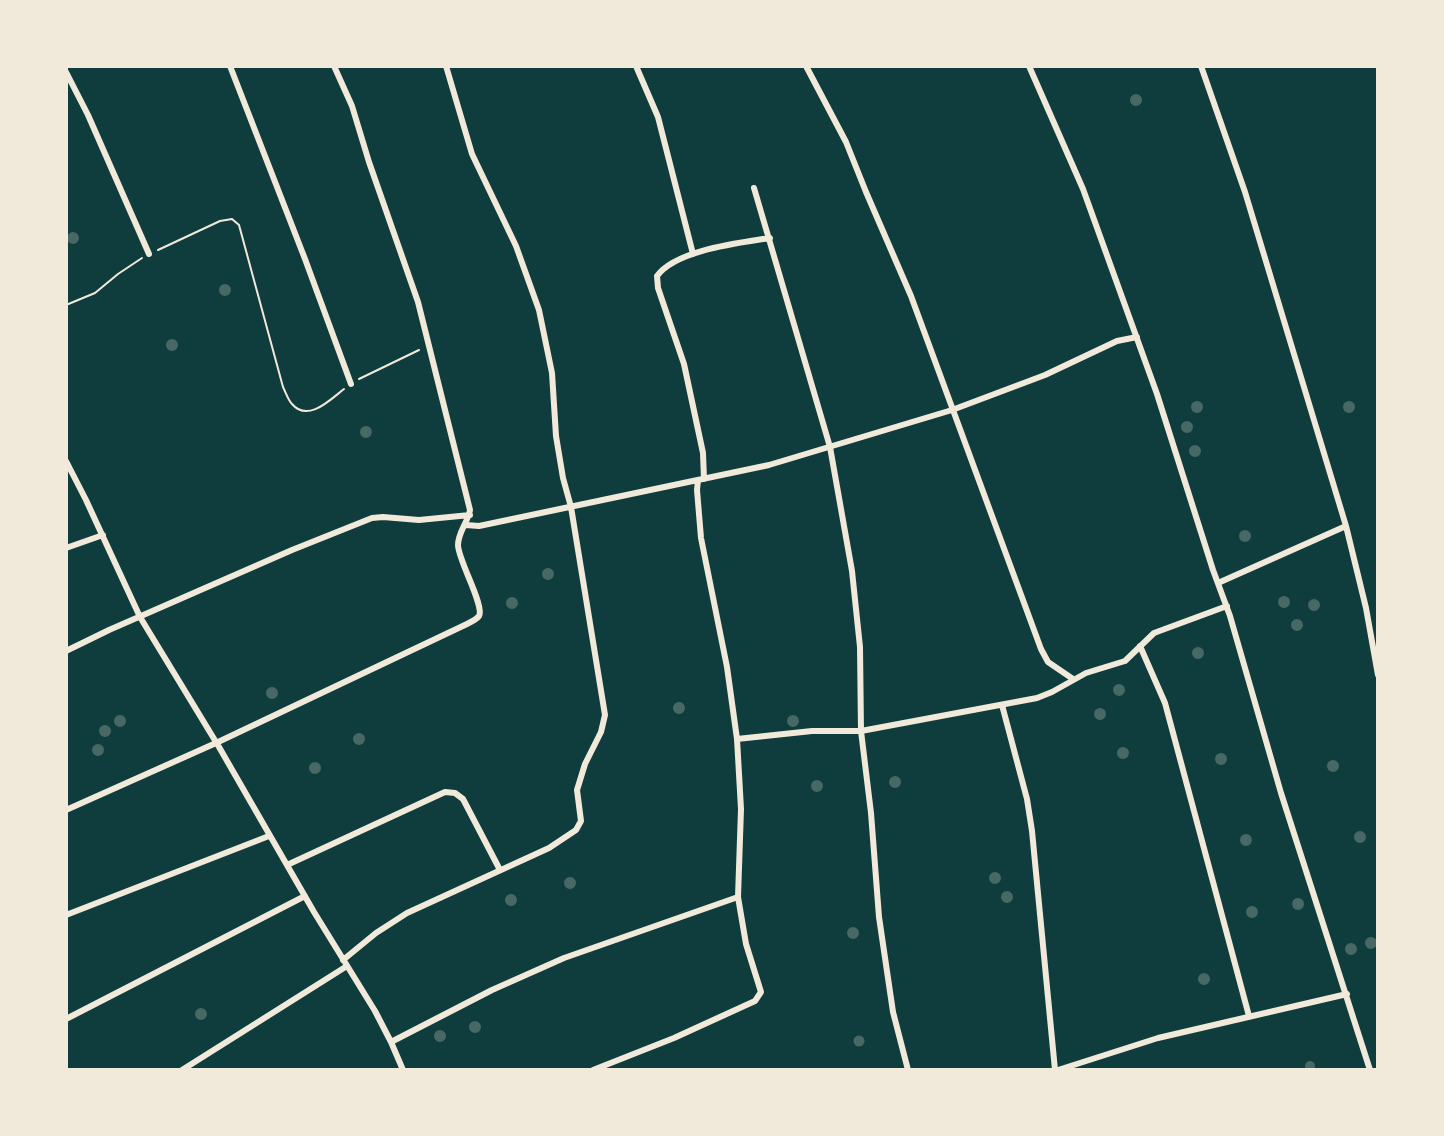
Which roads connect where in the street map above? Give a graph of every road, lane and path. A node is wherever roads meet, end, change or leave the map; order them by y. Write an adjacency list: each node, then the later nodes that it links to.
1 (230, 66): 16 (street)
2 (334, 66): 15 (street)
3 (446, 66): 21 (street)
4 (636, 66): 12 (street)
5 (806, 66): 17 (street)
6 (1029, 66): 14 (street)
7 (1201, 66): 24 (street)
8 (66, 72): 11 (street)
9 (754, 188): 10 (street)
10 (770, 238): 12 (street); 18 (street)
11 (149, 254): 13 (path); 16 (path)
12 (693, 254): 20 (street)
13 (66, 305)
14 (1137, 337): 17 (street); 27 (street)
15 (430, 346): 16 (path); 22 (street)
16 (351, 384)
17 (952, 410): 18 (street); 34 (street)
18 (830, 447): 20 (street); 36 (street)
19 (66, 461): 25 (street)
20 (701, 480): 21 (street); 37 (street)
21 (572, 507): 23 (street); 42 (street)
22 (470, 515): 23 (street); 29 (street)
23 (466, 525): 38 (street)
24 (1346, 526): 27 (street); 32 (street)
25 (103, 535): 26 (street); 29 (street)
26 (66, 548)
27 (1218, 583): 28 (street)
28 (1227, 606): 30 (street); 47 (street)
29 (140, 617): 31 (street); 38 (street)
30 (1140, 645): 34 (street); 48 (street)
31 (66, 651)
32 (1377, 664): 33 (street)
33 (1378, 675)
34 (1072, 679): 35 (street)
35 (1002, 705): 36 (street); 55 (street)
36 (861, 731): 37 (street); 54 (street)
37 (737, 740): 44 (street)
38 (216, 743): 39 (street); 40 (street)
39 (66, 810)
40 (269, 836): 41 (street); 45 (street)
41 (286, 865): 42 (street); 43 (street)
42 (500, 870): 46 (street)
43 (304, 896): 46 (street); 49 (street)
44 (738, 897): 50 (street); 53 (street)
45 (66, 915)
46 (345, 963): 50 (street); 51 (street)
47 (1347, 994): 48 (street); 56 (street)
48 (1249, 1016): 55 (street)
49 (66, 1019)
50 (391, 1042): 52 (street)
51 (182, 1070)
52 (403, 1070)
53 (592, 1070)
54 (908, 1070)
55 (1057, 1070)
56 (1370, 1070)

